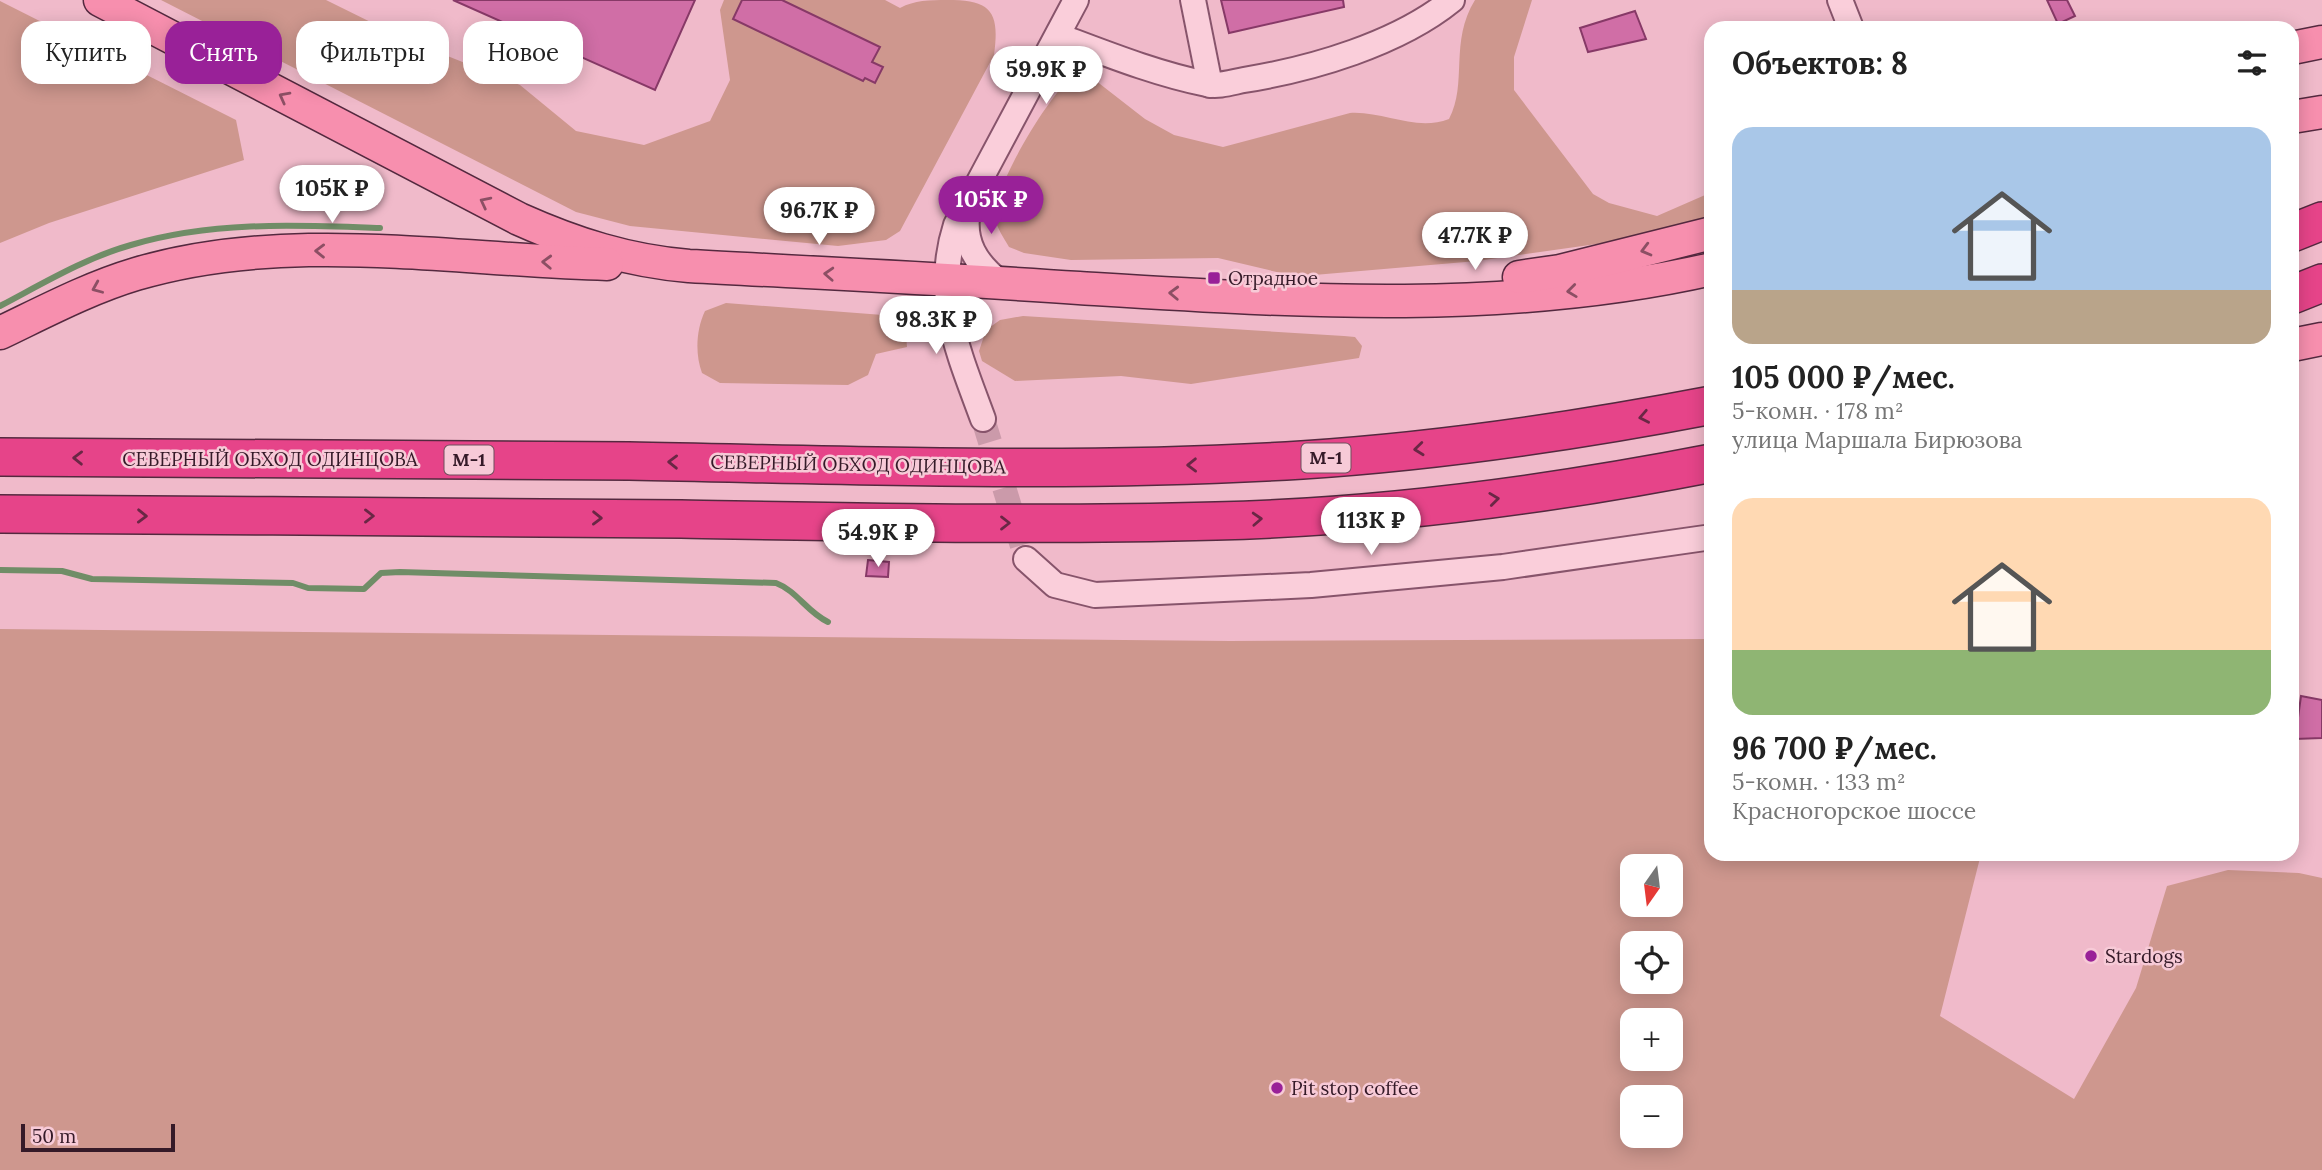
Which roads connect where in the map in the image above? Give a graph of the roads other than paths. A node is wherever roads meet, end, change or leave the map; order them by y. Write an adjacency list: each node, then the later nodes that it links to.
1 (100, 0): 17 (main road, one-way to 1)
2 (1076, 0): 7 (street)
3 (1193, 0): 10 (street)
4 (1451, 0): 10 (street)
5 (1840, 0): 6 (street)
6 (1848, 21)
7 (1059, 36): 10 (street); 13 (street)
8 (2322, 41): 9 (main road)
9 (2299, 46)
10 (1210, 85)
11 (2322, 112): 12 (main road)
12 (2299, 116)
13 (974, 192): 19 (street); 20 (street)
14 (2322, 221): 15 (highway)
15 (2299, 230)
16 (1704, 235): 23 (main road, one-way to 23)
17 (689, 266): 19 (main road, one-way to 17); 24 (main road, one-way to 24)
18 (1704, 270): 23 (main road, one-way to 23)
19 (946, 280): 20 (main road); 28 (street)
20 (1001, 283): 23 (main road, one-way to 20)
21 (2322, 283): 22 (highway)
22 (2299, 292)
23 (1242, 296)
24 (0, 333)
25 (2322, 339): 26 (main road)
26 (2299, 344)
27 (1704, 407): 29 (highway, СЕВЕРНЫЙ ОБХОД ОДИНЦОВА / М-1, one-way to 29)
28 (983, 419)
29 (0, 457)
30 (1704, 464): 31 (highway, one-way to 30)
31 (0, 514)
32 (1704, 538): 33 (street)
33 (1026, 559)

